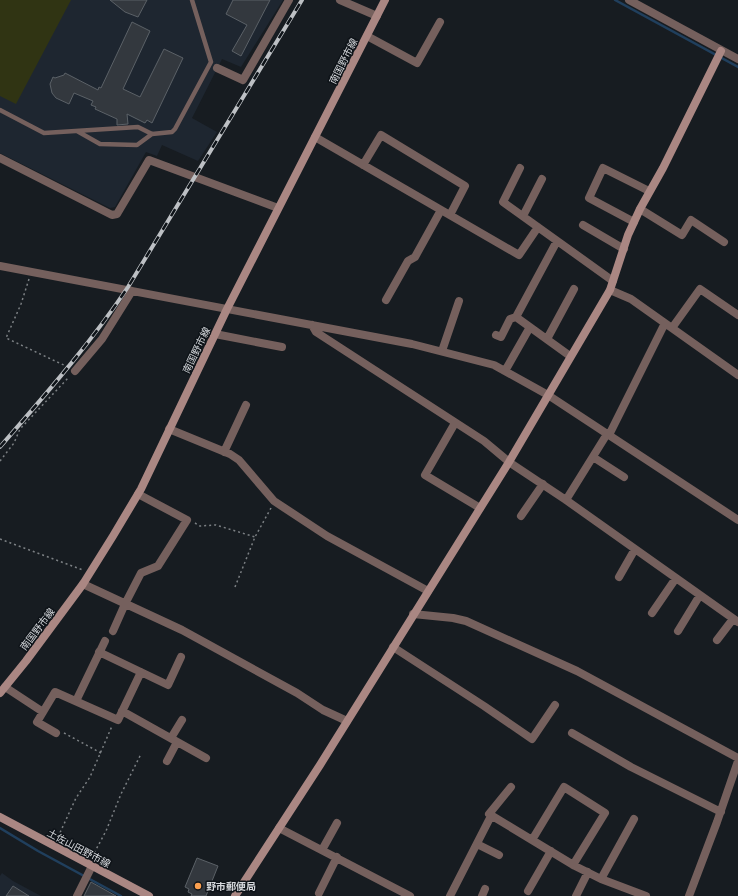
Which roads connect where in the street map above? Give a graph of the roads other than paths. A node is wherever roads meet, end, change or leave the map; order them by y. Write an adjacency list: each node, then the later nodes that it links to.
1 (192, 0): 11 (lane)
2 (289, 0): 11 (street)
3 (340, 0): 6 (street)
4 (385, 0): 6 (street, 南国野市線)
5 (629, 0): 9 (street)
6 (377, 16): 8 (street, 南国野市線)
7 (440, 22): 8 (street)
8 (367, 36): 15 (street, 南国野市線)
9 (722, 51): 10 (street); 20 (street)
10 (738, 59)
11 (213, 66): 14 (lane)
12 (0, 110): 13 (lane)
13 (76, 131): 14 (lane); 14 (lane)
14 (152, 134)
15 (315, 137): 17 (street); 21 (street, 南国野市線)
16 (0, 158): 21 (street)
17 (363, 165): 23 (street); 24 (street)
18 (520, 168): 25 (street)
19 (542, 179): 25 (street)
20 (650, 191): 22 (street); 26 (street)
21 (278, 208): 39 (street, 南国野市線)
22 (640, 209): 26 (street); 30 (street)
23 (441, 210): 24 (street); 37 (street)
24 (450, 215): 28 (street)
25 (523, 216): 28 (street)
26 (634, 222): 31 (street)
27 (583, 225): 31 (street)
28 (538, 227): 29 (street)
29 (557, 241): 33 (street); 41 (street)
30 (724, 242)
31 (624, 249): 33 (street)
32 (0, 266): 36 (street)
33 (613, 281): 35 (street)
34 (574, 289): 48 (street)
35 (610, 290): 42 (street); 51 (street)
36 (132, 291): 39 (street); 52 (street)
37 (386, 300)
38 (459, 301): 50 (street)
39 (228, 309): 43 (street); 46 (street, 南国野市線)
40 (738, 315): 45 (street)
41 (516, 317): 44 (street); 47 (street)
42 (665, 323): 45 (street); 59 (street)
43 (312, 325): 50 (street); 57 (street)
44 (530, 327): 48 (street); 53 (street)
45 (672, 328): 54 (street)
46 (215, 334): 49 (street); 58 (street, 南国野市線)
47 (496, 335)
48 (546, 339): 51 (street)
49 (282, 347)
50 (442, 351): 53 (street)
51 (570, 356): 55 (street)
52 (75, 371)
53 (505, 371): 55 (street)
54 (738, 375)
55 (548, 395): 59 (street); 62 (street)
56 (246, 405): 60 (street)
57 (455, 423): 62 (street); 67 (street)
58 (169, 429): 60 (street); 65 (street, 南国野市線)
59 (608, 435): 61 (street); 69 (street)
60 (224, 452): 74 (street)
61 (593, 457): 63 (street); 66 (street)
62 (509, 462): 64 (street); 67 (street)
63 (624, 477)
64 (543, 484): 66 (street); 68 (street)
65 (138, 494): 73 (street, 南国野市線); 76 (street)
66 (566, 500): 70 (street)
67 (480, 508): 74 (street)
68 (521, 516)
69 (738, 520)
70 (635, 549): 71 (street); 72 (street)
71 (619, 577)
72 (676, 578): 75 (street); 77 (street)
73 (83, 584): 76 (street); 88 (street, 南国野市線)
74 (428, 591): 78 (street)
75 (700, 595): 79 (street); 81 (street)
76 (125, 604): 80 (street); 94 (street)
77 (652, 613)
78 (413, 614): 84 (street); 99 (street)
79 (735, 620): 82 (street)
80 (113, 630)
81 (678, 631)
82 (717, 640)
83 (105, 641): 85 (street)
84 (393, 646): 90 (street); 94 (street)
85 (100, 652): 87 (street); 89 (street)
86 (181, 657): 87 (street)
87 (142, 672): 91 (street)
88 (2, 690): 92 (street)
89 (76, 701): 91 (street); 92 (street)
90 (555, 705)
91 (122, 711): 97 (street)
92 (43, 712): 95 (street)
93 (182, 720): 97 (street)
94 (347, 721): 107 (street)
95 (56, 733)
96 (572, 733): 102 (street)
97 (174, 740): 98 (street); 100 (street)
98 (206, 758)
99 (738, 760): 102 (street)
100 (167, 761)
101 (510, 787): 103 (street)
102 (721, 812): 129 (street)
103 (491, 816): 110 (street); 111 (street)
104 (0, 817): 116 (street, 土佐山田野市線)
105 (634, 819): 108 (street)
106 (338, 823): 112 (street)
107 (279, 828): 112 (street); 124 (street)
108 (630, 828): 109 (street); 119 (street)
109 (638, 832)
110 (532, 840): 113 (street); 117 (street)
111 (477, 844): 114 (street); 126 (street)
112 (322, 850): 115 (street)
113 (551, 851): 117 (street); 120 (street)
114 (499, 855)
115 (337, 857): 121 (street); 125 (street)
116 (90, 865): 122 (street); 123 (street, 土佐山田野市線)
117 (573, 865): 118 (street)
118 (588, 872): 119 (street); 127 (street)
119 (601, 879): 128 (street)
120 (528, 891)
121 (319, 892)
122 (76, 896)
123 (149, 896)
124 (235, 896)
125 (409, 896)
126 (450, 896)
127 (576, 896)
128 (646, 896)
129 (689, 896)

